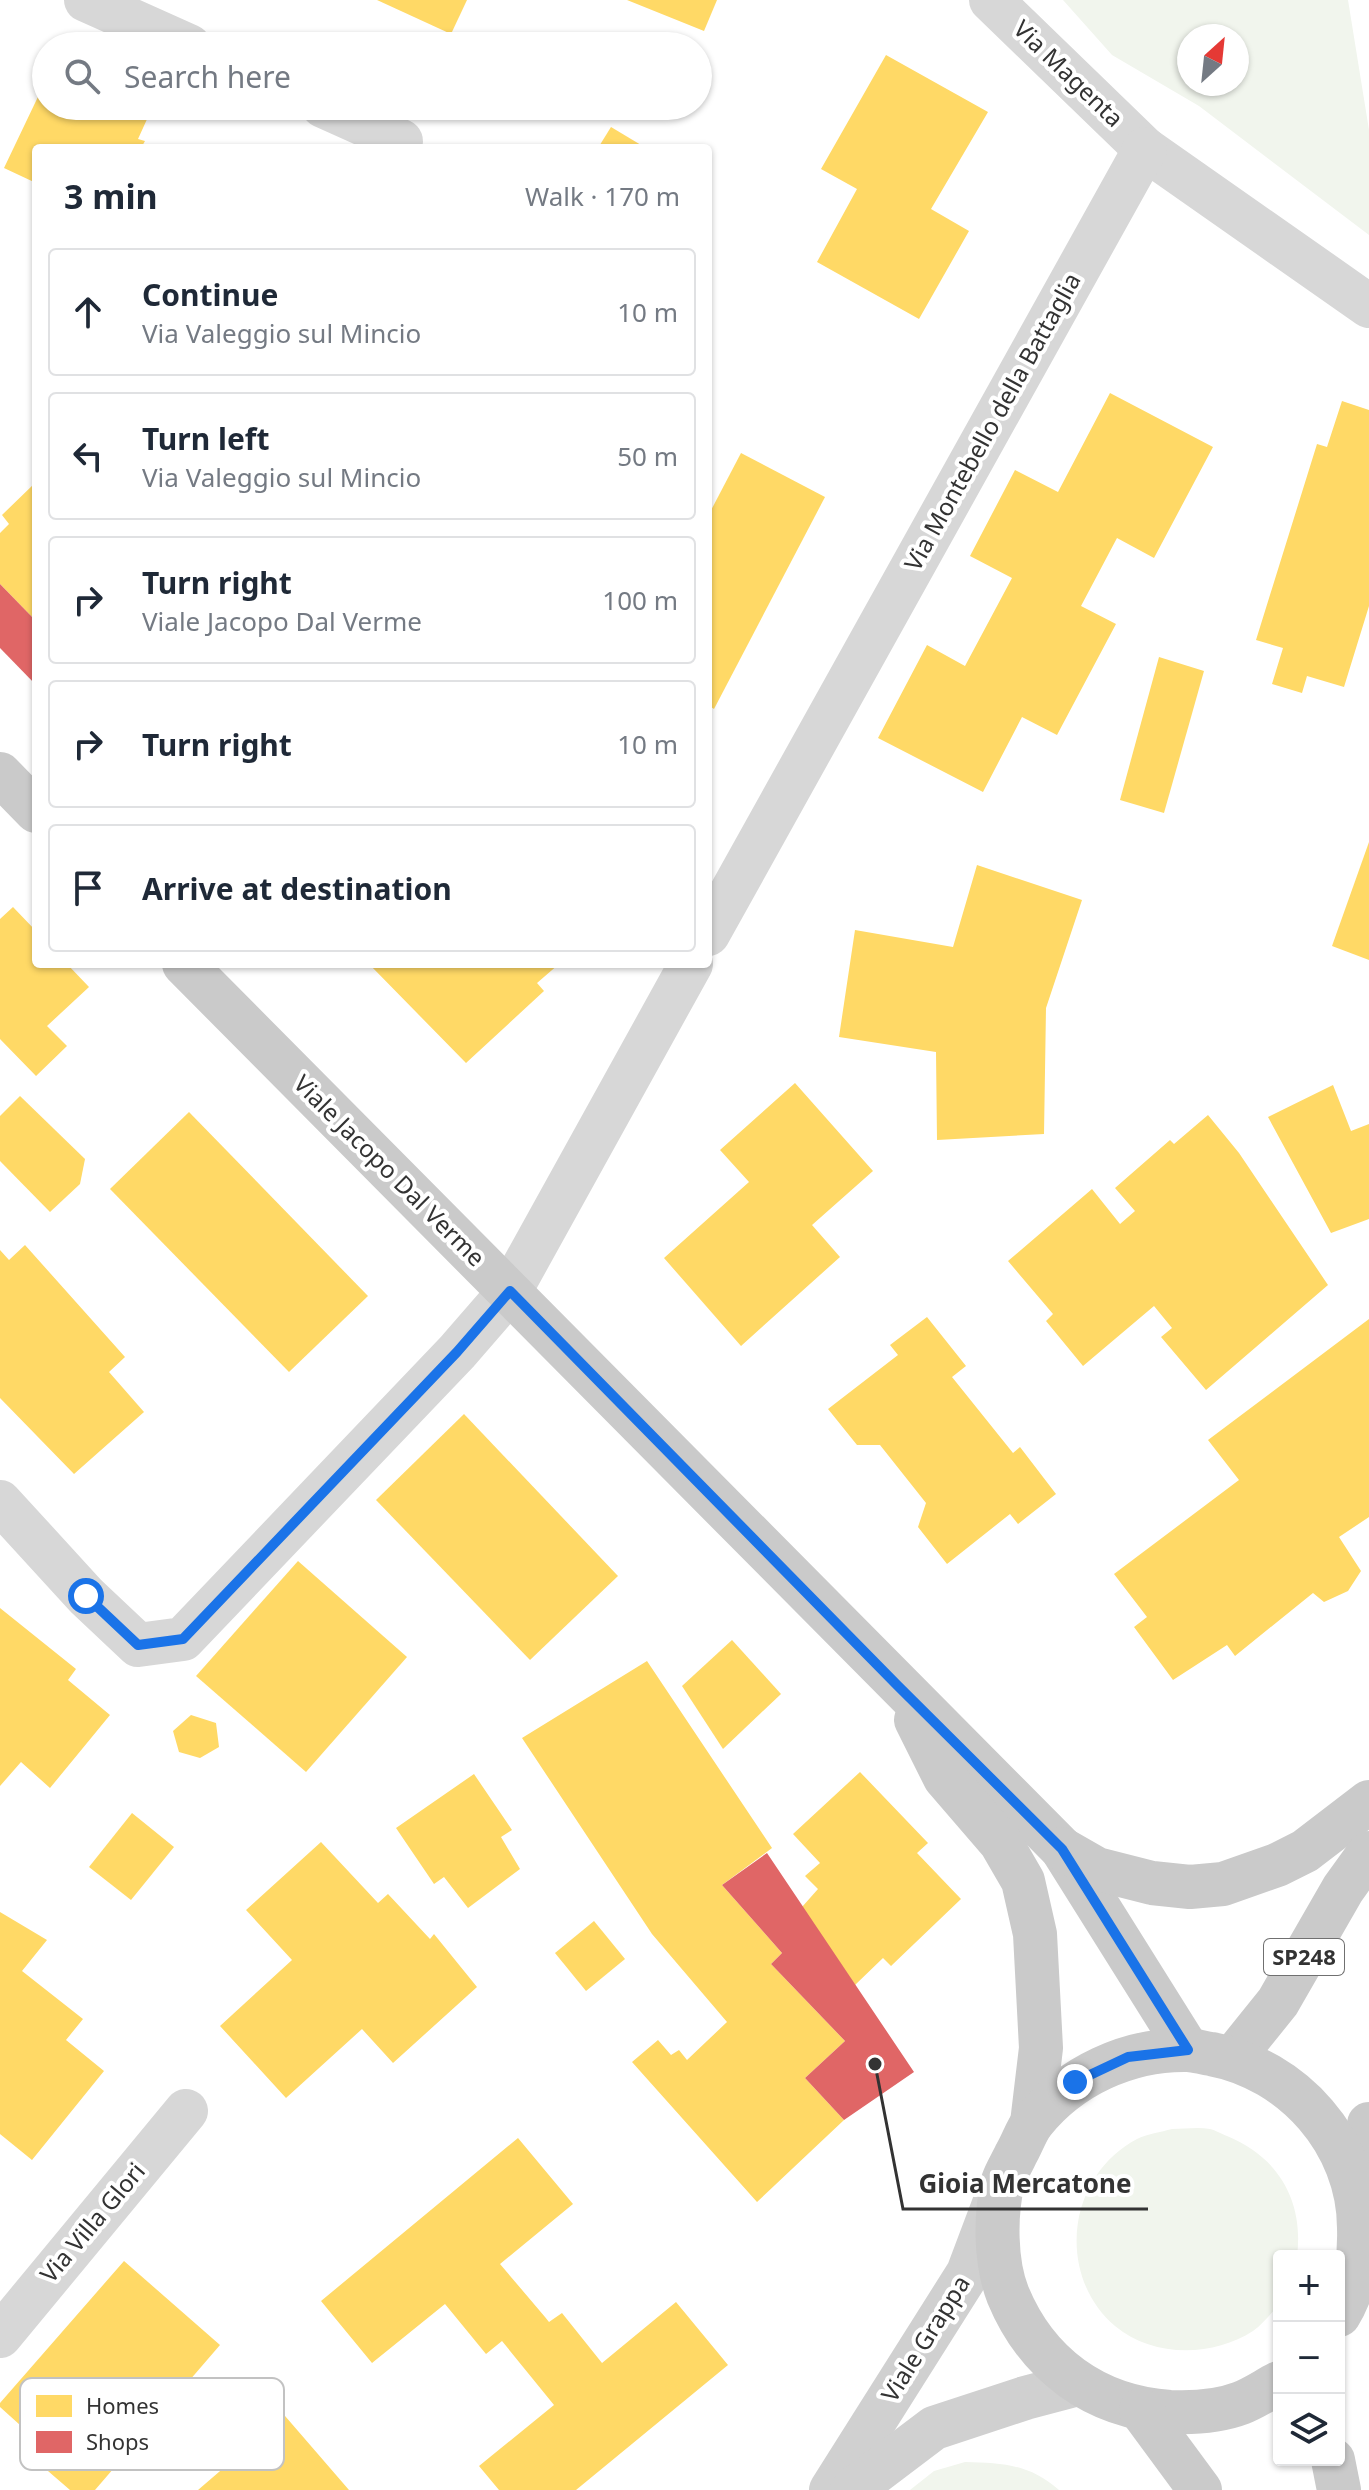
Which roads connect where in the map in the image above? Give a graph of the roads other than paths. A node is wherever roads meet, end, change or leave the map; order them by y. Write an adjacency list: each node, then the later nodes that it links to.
1 (86, 0): 3 (street)
2 (991, 0): 6 (street, Via Magenta)
3 (158, 32)
4 (354, 120): 5 (street)
5 (401, 141)
6 (1145, 149): 7 (street); 10 (street, Via Montebello della Battaglia)
7 (1369, 306)
8 (0, 774): 9 (main road)
9 (32, 807)
10 (712, 927)
11 (188, 968): 13 (main road, Viale Jacopo Dal Verme)
12 (689, 968): 13 (street)
13 (510, 1291): 14 (street); 15 (main road, Viale Jacopo Dal Verme)
14 (0, 1502)
15 (898, 1686): 17 (main road, Viale Jacopo Dal Verme); 22 (main road, Viale Jacopo Dal Verme)
16 (1369, 1802): 17 (main road)
17 (1062, 1849): 19 (main road, Viale Jacopo Dal Verme)
18 (1369, 1853): 20 (main road, SP248)
19 (1188, 2050): 20 (main road); 22 (main road)
20 (1233, 2058): 25 (main road)
21 (186, 2111): 27 (street, Via Villa Glori)
22 (1032, 2123): 24 (main road)
23 (1369, 2124): 25 (main road)
24 (1004, 2179): 28 (main road); 32 (main road, Viale Grappa)
25 (1359, 2209): 26 (main road)
26 (1345, 2303)
27 (0, 2336)
28 (1078, 2384): 30 (main road); 33 (main road)
29 (1273, 2386): 30 (main road)
30 (1141, 2410): 34 (main road)
31 (1334, 2466): 35 (main road)
32 (831, 2490)
33 (852, 2490)
34 (1200, 2490)
35 (1339, 2490)

